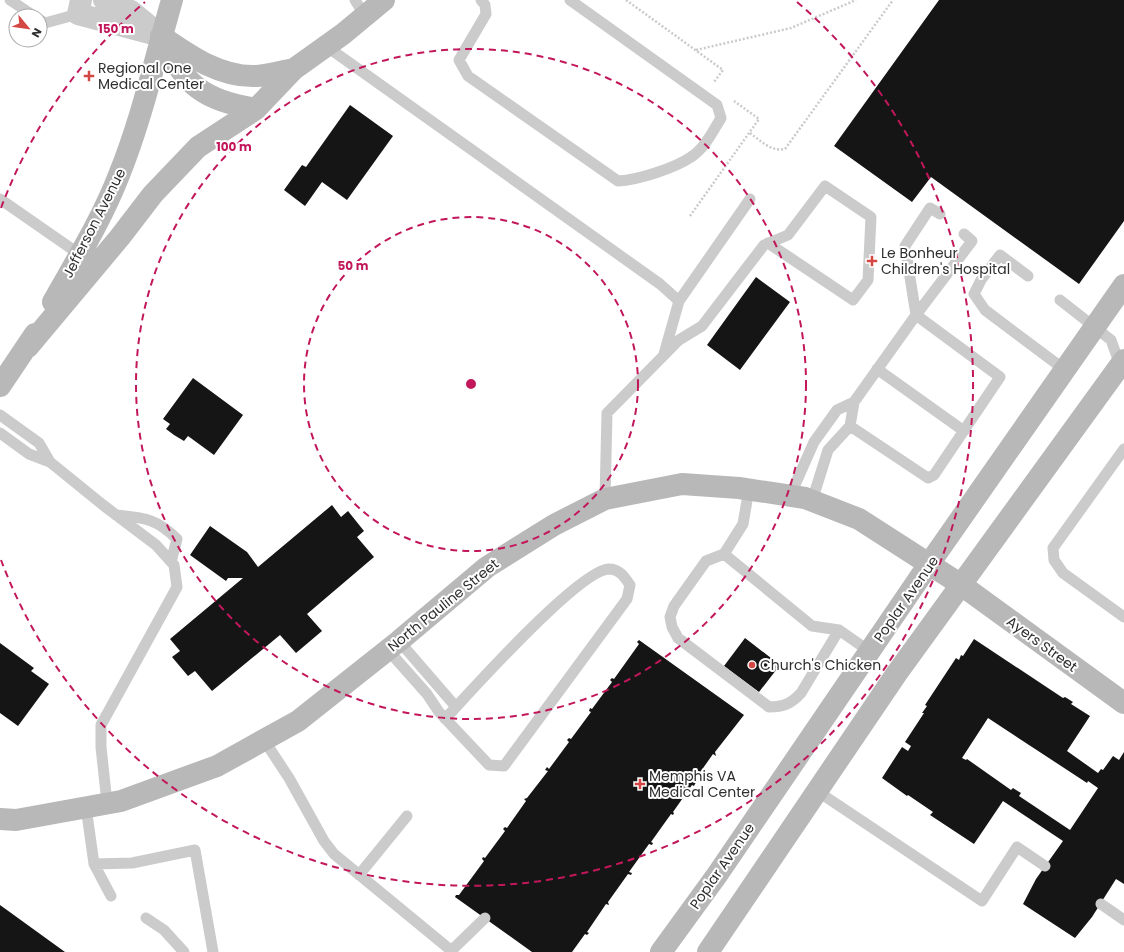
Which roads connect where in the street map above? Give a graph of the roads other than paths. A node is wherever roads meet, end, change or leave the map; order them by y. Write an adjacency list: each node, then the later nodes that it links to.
1 (10, 0): 8 (lane)
2 (104, 0): 11 (street)
3 (172, 0): 11 (main road, Jefferson Avenue)
4 (384, 0): 9 (main road)
5 (570, 0): 6 (lane)
6 (486, 2)
7 (80, 7): 10 (lane); 11 (street)
8 (22, 8)
9 (360, 8): 12 (main road)
10 (48, 22)
11 (161, 36): 13 (main road); 14 (main road); 20 (main road, Jefferson Avenue)
12 (326, 46): 13 (main road); 24 (lane)
13 (294, 69): 14 (main road)
14 (256, 109): 20 (main road)
15 (0, 199): 20 (lane)
16 (750, 199): 24 (lane)
17 (940, 214): 25 (lane)
18 (964, 234): 25 (lane)
19 (768, 244): 19 (lane); 27 (lane)
20 (87, 260): 31 (main road)
21 (1028, 276): 30 (lane)
22 (1124, 286): 26 (main road, Poplar Avenue)
23 (1060, 300): 26 (lane)
24 (679, 301): 27 (lane)
25 (916, 315): 29 (lane); 35 (lane)
26 (1095, 327): 28 (lane); 30 (main road, Poplar Avenue)
27 (664, 354): 41 (lane)
28 (1122, 362): 47 (main road)
29 (877, 369): 32 (lane); 35 (lane)
30 (1065, 370): 46 (main road, Poplar Avenue)
31 (0, 386)
32 (854, 402): 34 (lane); 40 (lane)
33 (0, 415): 38 (lane)
34 (850, 426): 35 (lane); 42 (lane)
35 (964, 431)
36 (0, 433): 38 (lane)
37 (1124, 449): 48 (lane)
38 (50, 462): 43 (lane)
39 (749, 489): 40 (main road, North Pauline Street); 41 (main road, North Pauline Street); 44 (lane)
40 (790, 496): 42 (main road, North Pauline Street)
41 (606, 499): 50 (main road, North Pauline Street)
42 (812, 501): 46 (main road, North Pauline Street)
43 (116, 515): 45 (lane); 45 (lane)
44 (724, 554): 49 (lane); 49 (lane)
45 (171, 562): 57 (lane)
46 (929, 564): 47 (main road, North Pauline Street); 51 (main road, Poplar Avenue)
47 (960, 584): 52 (main road, Ayers Street); 56 (main road)
48 (1124, 617)
49 (839, 630): 51 (lane)
50 (394, 646): 53 (lane); 54 (lane); 55 (main road, North Pauline Street)
51 (870, 651): 71 (main road, Poplar Avenue)
52 (1124, 702)
53 (456, 707): 54 (lane); 54 (lane)
54 (445, 719)
55 (264, 740): 57 (main road, North Pauline Street); 62 (lane)
56 (817, 791): 61 (lane); 72 (main road)
57 (96, 805): 59 (main road, North Pauline Street); 60 (lane)
58 (407, 816): 62 (lane)
59 (0, 819)
60 (94, 864): 63 (lane); 70 (lane)
61 (1045, 866)
62 (359, 875): 68 (lane)
63 (111, 896)
64 (1101, 904): 67 (lane)
65 (146, 918): 69 (lane)
66 (485, 918): 68 (lane)
67 (1124, 920)
68 (452, 951)
69 (184, 952)
70 (212, 952)
71 (661, 952)
72 (708, 952)

